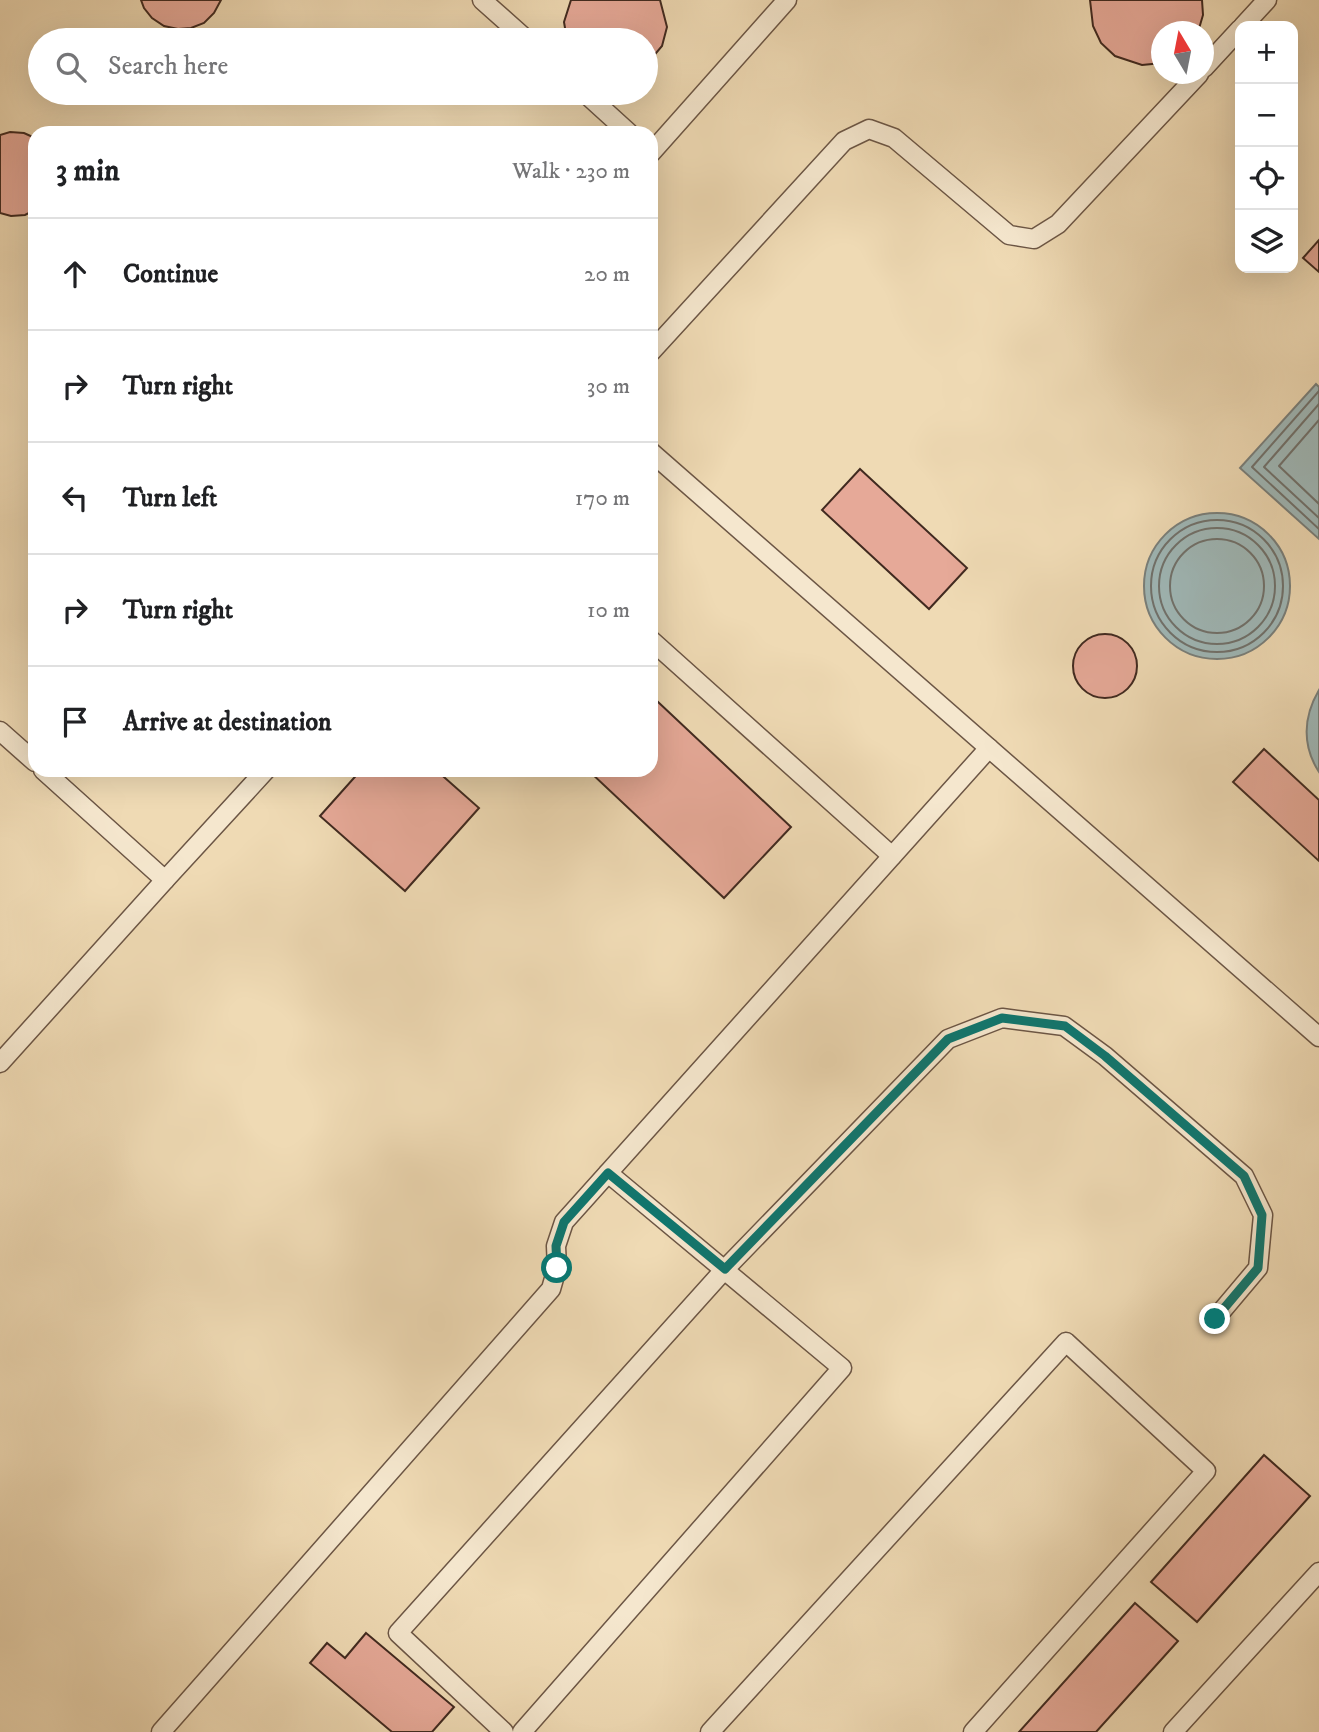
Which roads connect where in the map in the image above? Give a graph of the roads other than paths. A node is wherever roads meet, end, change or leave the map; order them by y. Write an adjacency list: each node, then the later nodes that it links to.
1 (482, 0): 5 (lane)
2 (787, 0): 11 (lane)
3 (1267, 0): 4 (lane)
4 (1248, 21)
5 (514, 28)
6 (1235, 35): 7 (lane)
7 (1214, 57)
8 (1190, 84): 12 (lane)
9 (598, 105): 10 (lane)
10 (621, 126)
11 (658, 145)
12 (658, 344)
13 (658, 458): 16 (lane)
14 (658, 646): 20 (lane)
15 (0, 731): 17 (lane)
16 (989, 748): 20 (lane); 22 (lane)
17 (28, 756)
18 (51, 777): 21 (lane)
19 (260, 777): 21 (lane)
20 (892, 856): 24 (lane)
21 (165, 880): 23 (lane)
22 (1319, 1037)
23 (0, 1063)
24 (608, 1173): 25 (lane); 28 (lane)
25 (725, 1269): 26 (lane); 29 (lane); 30 (lane)
26 (1215, 1319)
27 (1319, 1572): 33 (lane)
28 (161, 1732)
29 (504, 1732)
30 (522, 1732)
31 (710, 1732): 32 (lane)
32 (973, 1732)
33 (1174, 1732)

